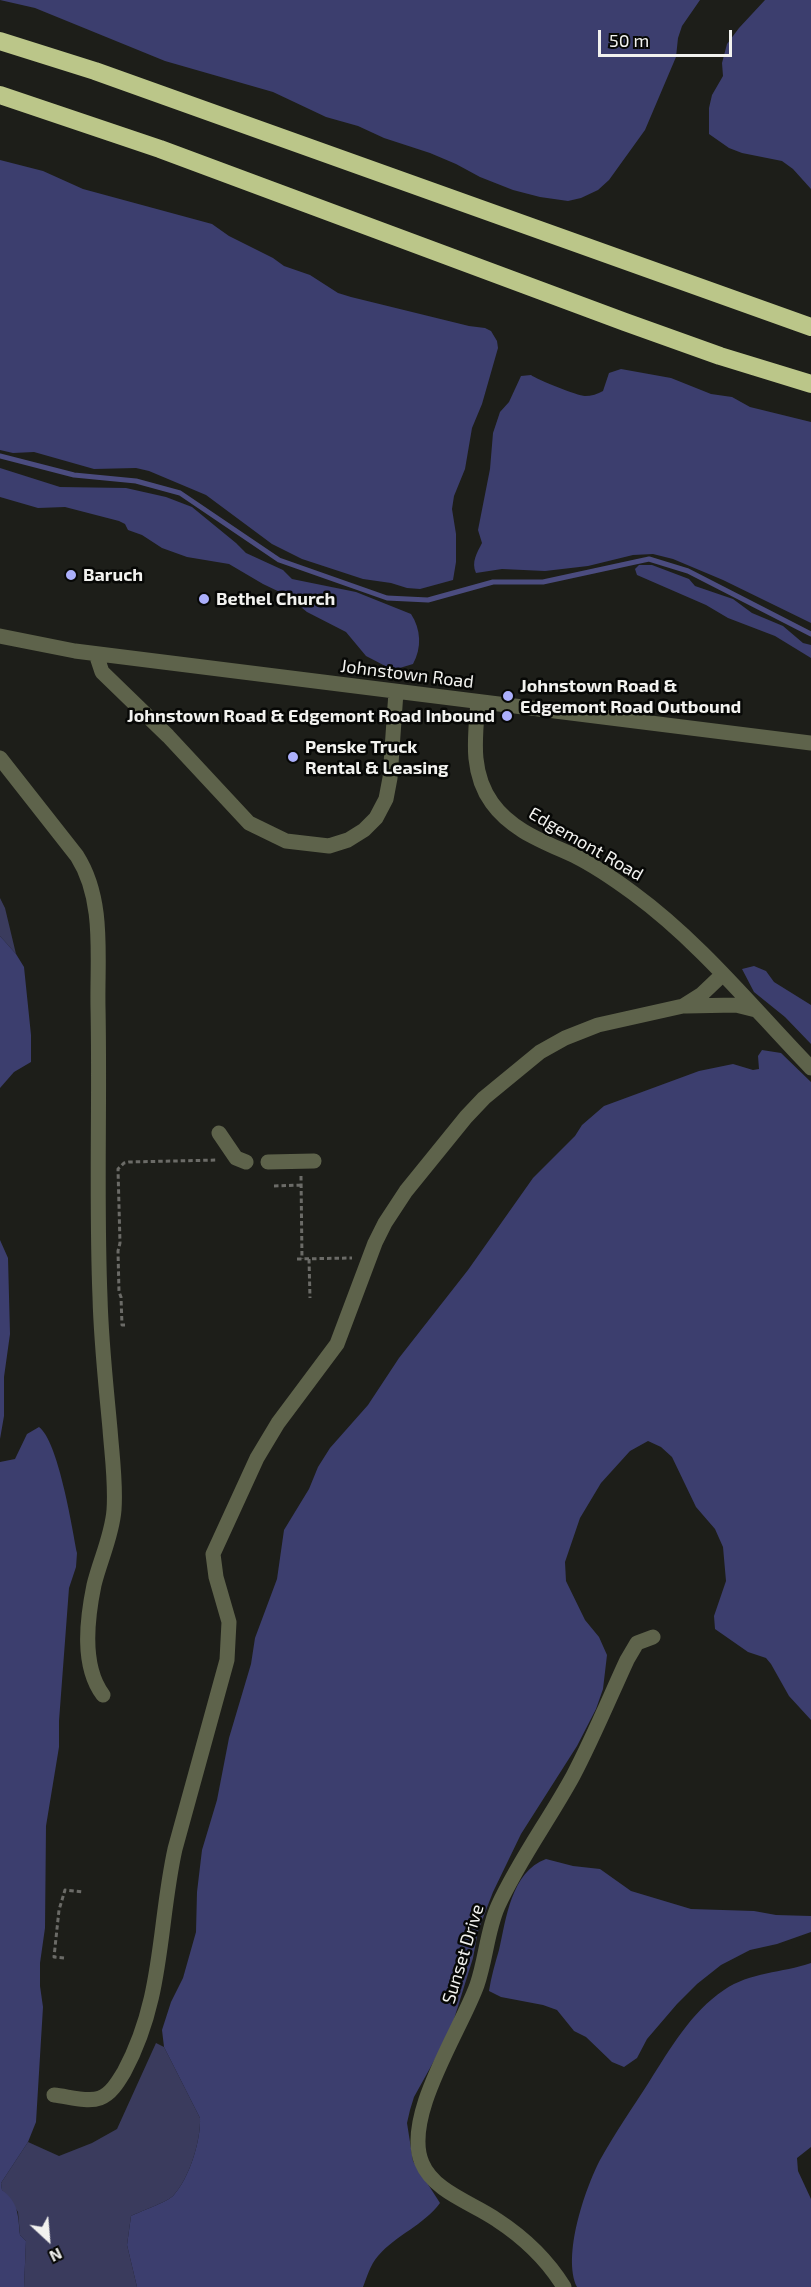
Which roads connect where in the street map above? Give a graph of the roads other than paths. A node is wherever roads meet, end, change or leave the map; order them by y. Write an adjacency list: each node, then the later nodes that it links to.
1 (0, 41): 3 (highway)
2 (0, 95): 4 (highway)
3 (811, 327)
4 (811, 384)
5 (0, 636): 6 (street, Johnstown Road)
6 (96, 654): 7 (street, Johnstown Road); 7 (street)
7 (396, 692): 8 (street, Johnstown Road)
8 (478, 702): 9 (street, Johnstown Road); 11 (street, Edgemont Road)
9 (811, 743)
10 (0, 758): 20 (street)
11 (722, 975): 12 (street); 13 (street, Edgemont Road)
12 (683, 1006): 13 (street); 21 (street)
13 (756, 1010): 14 (street, Edgemont Road)
14 (811, 1068)
15 (219, 1133): 17 (street)
16 (314, 1161): 18 (street)
17 (246, 1162)
18 (268, 1162)
19 (653, 1637): 22 (street, Sunset Drive)
20 (103, 1695)
21 (54, 2095)
22 (564, 2287)

